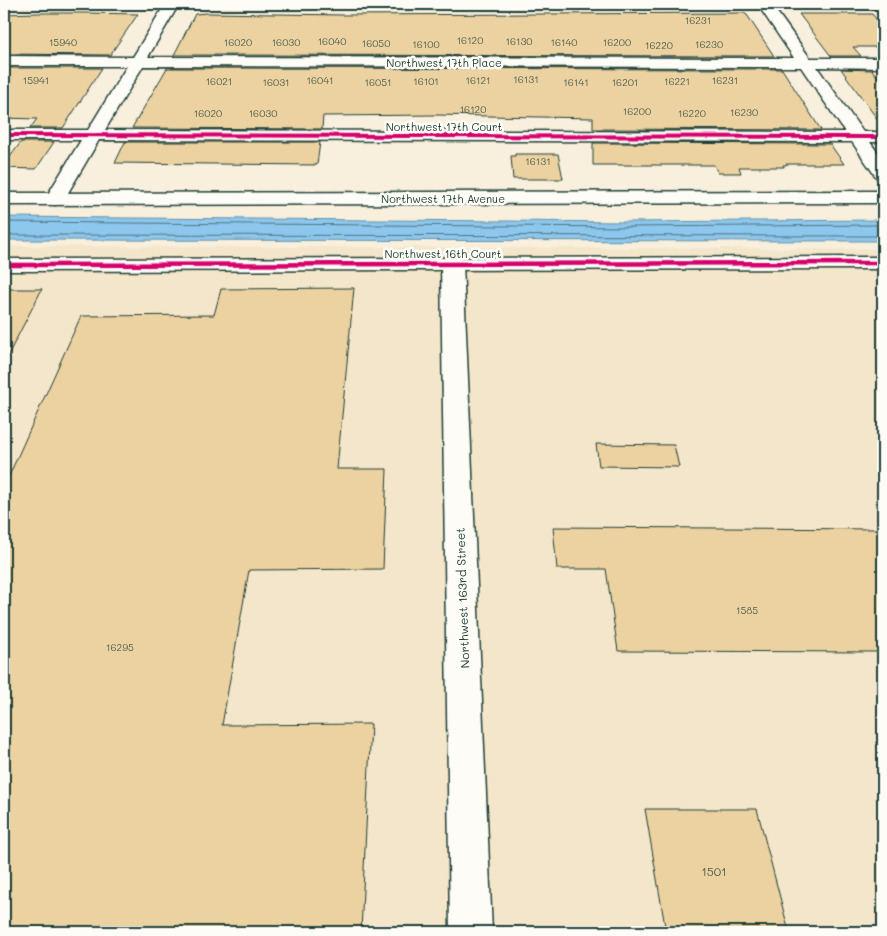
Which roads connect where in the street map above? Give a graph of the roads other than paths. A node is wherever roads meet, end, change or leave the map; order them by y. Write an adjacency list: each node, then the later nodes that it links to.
1 (172, 4): 6 (street)
2 (752, 4): 3 (street)
3 (764, 4): 4 (street); 7 (street)
4 (883, 4)
5 (4, 61): 6 (street, Northwest 17th Place)
6 (138, 61): 7 (street, Northwest 17th Place); 10 (street)
7 (806, 63): 8 (street, Northwest 17th Place); 11 (street)
8 (883, 63)
9 (4, 135): 10 (street, Northwest 17th Court)
10 (94, 135): 11 (street, Northwest 17th Court); 16 (street)
11 (857, 137): 12 (street, Northwest 17th Court); 13 (street)
12 (883, 137)
13 (883, 172)
14 (883, 197): 16 (street, Northwest 17th Avenue)
15 (4, 199): 16 (street, Northwest 17th Avenue)
16 (55, 200)
17 (452, 263): 18 (street, Northwest 16th Court); 19 (street, Northwest 16th Court); 20 (street, Northwest 163rd Street)
18 (883, 263)
19 (4, 265)
20 (471, 932)

